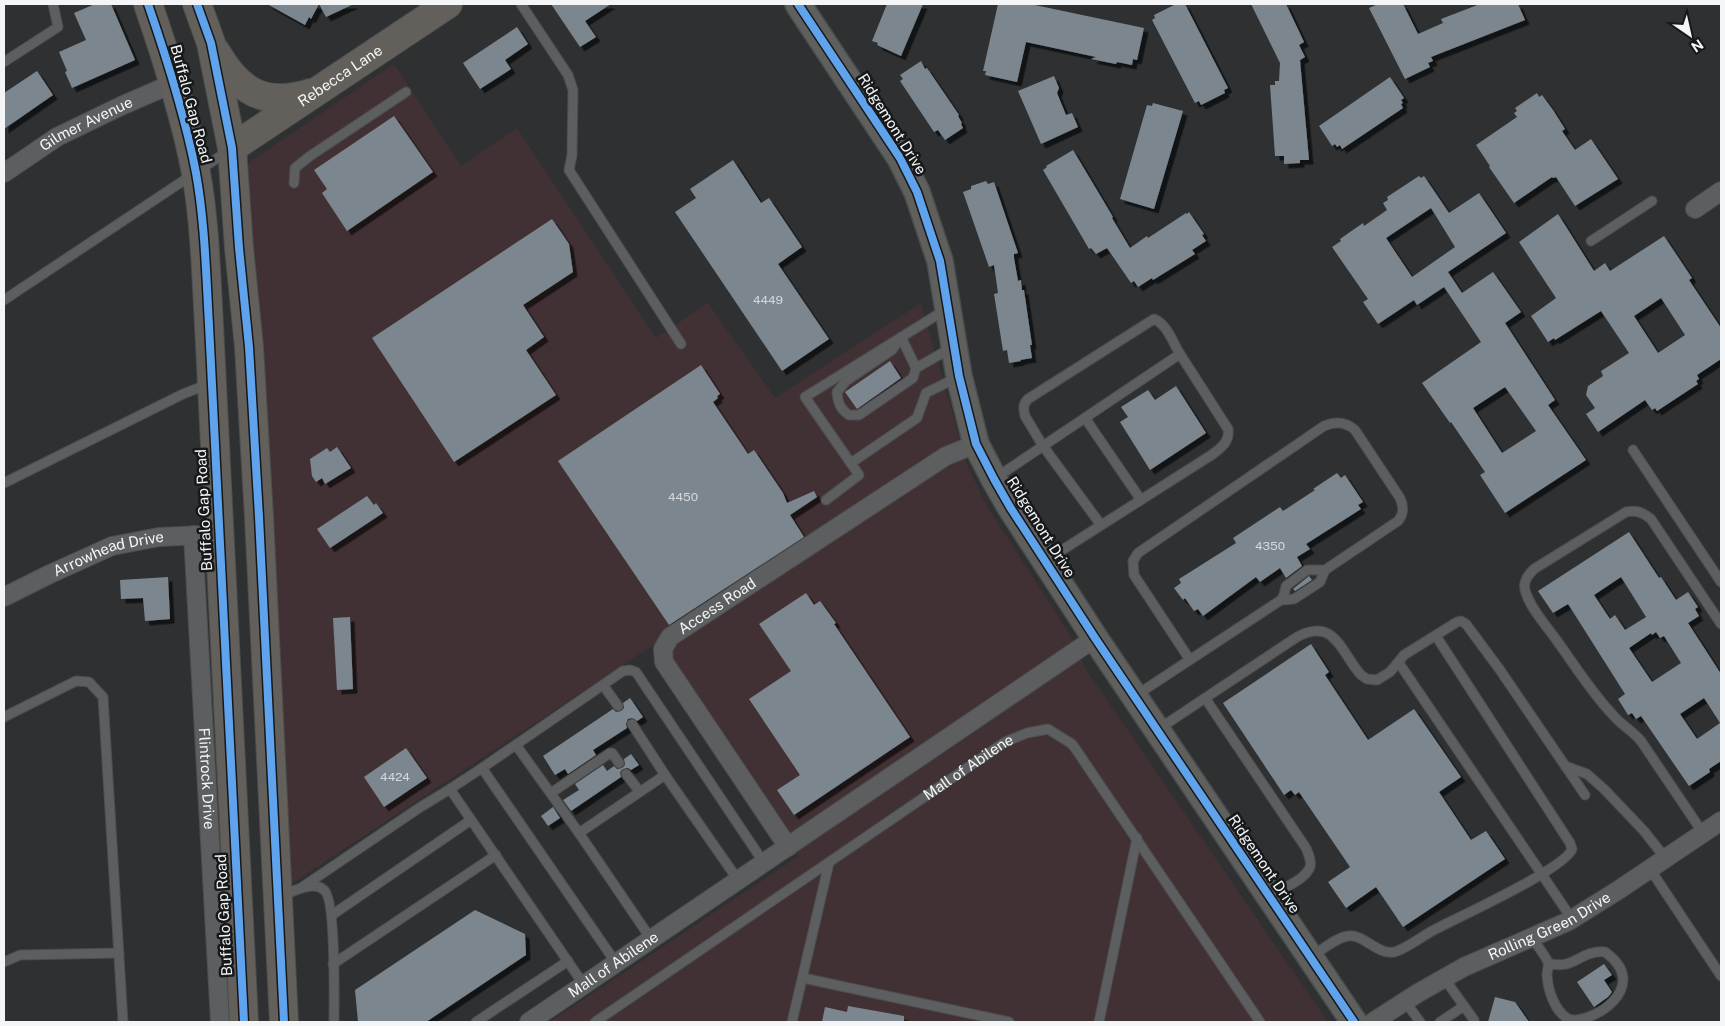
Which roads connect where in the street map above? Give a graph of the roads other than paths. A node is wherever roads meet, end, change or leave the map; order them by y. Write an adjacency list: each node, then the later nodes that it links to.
1 (52, 4): 8 (lane)
2 (148, 4): 9 (main road, Buffalo Gap Road)
3 (197, 4): 7 (main road, Buffalo Gap Road)
4 (448, 4): 10 (main road, Rebecca Lane)
5 (521, 4): 23 (lane)
6 (798, 4): 21 (street, Ridgemont Drive)
7 (211, 43): 10 (main road); 12 (main road, Buffalo Gap Road)
8 (4, 62)
9 (174, 83): 13 (street, Gilmer Avenue); 14 (main road, Buffalo Gap Road)
10 (319, 90): 12 (main road, Rebecca Lane)
11 (406, 92): 15 (lane)
12 (232, 148): 14 (lane); 80 (main road, Buffalo Gap Road)
13 (4, 173)
14 (196, 173): 20 (lane); 28 (main road, Buffalo Gap Road)
15 (294, 183)
16 (1721, 191): 18 (street)
17 (1652, 201): 19 (lane)
18 (1695, 209)
19 (1591, 241)
20 (4, 300)
21 (948, 308): 22 (lane); 24 (street, Ridgemont Drive)
22 (901, 337): 26 (lane); 26 (lane); 33 (lane)
23 (681, 344)
24 (954, 347): 26 (lane); 27 (street, Ridgemont Drive)
25 (1180, 354): 29 (lane); 31 (lane); 37 (lane)
26 (916, 368)
27 (959, 376): 30 (street, Ridgemont Drive); 33 (lane)
28 (212, 383): 35 (lane); 39 (main road, Buffalo Gap Road)
29 (1085, 418): 31 (lane); 37 (lane)
30 (976, 444): 34 (street, Ridgemont Drive); 72 (street, Access Road)
31 (1043, 446): 34 (lane); 38 (lane)
32 (1633, 450): 42 (lane)
33 (851, 463): 36 (lane)
34 (994, 479): 40 (street, Ridgemont Drive)
35 (4, 483)
36 (826, 500)
37 (1141, 500): 38 (lane)
38 (1101, 525): 40 (lane)
39 (206, 535): 43 (street, Arrowhead Drive); 101 (street, Flintrock Drive); 102 (main road, Buffalo Gap Road)
40 (1045, 561): 47 (street, Ridgemont Drive)
41 (1325, 570): 44 (lane); 44 (lane); 48 (lane)
42 (1721, 582)
43 (4, 597)
44 (1281, 600): 48 (lane)
45 (1721, 624): 70 (lane)
46 (1436, 636): 49 (lane); 59 (lane); 78 (lane)
47 (1095, 638): 51 (street, Ridgemont Drive); 72 (street, Mall of Abilene)
48 (1190, 660): 51 (lane)
49 (1399, 663): 52 (lane); 78 (lane)
50 (603, 684): 53 (lane); 57 (lane); 76 (lane)
51 (1135, 696): 56 (street, Ridgemont Drive)
52 (1205, 698): 56 (lane); 81 (lane)
53 (618, 706)
54 (4, 717): 86 (lane)
55 (632, 724): 62 (lane)
56 (1157, 730): 81 (street, Ridgemont Drive)
57 (516, 745): 60 (lane); 65 (lane)
58 (619, 763): 65 (lane)
59 (1564, 766): 66 (lane); 74 (lane)
60 (482, 768): 63 (lane); 90 (lane)
61 (626, 774): 64 (lane)
62 (665, 775): 64 (lane); 79 (lane)
63 (450, 789): 67 (lane); 80 (lane)
64 (640, 792): 69 (lane)
65 (551, 793): 69 (lane)
66 (1585, 794)
67 (471, 820): 73 (lane); 82 (lane)
68 (1721, 821): 70 (street, Rolling Green Drive)
69 (579, 833): 85 (lane)
70 (1703, 833): 74 (street, Rolling Green Drive)
71 (1137, 838): 75 (lane, Mall of Abilene); 110 (lane); 111 (lane, Mall of Abilene)
72 (788, 847): 76 (street, Mall of Abilene)
73 (496, 855): 88 (lane); 92 (lane)
74 (1666, 858): 77 (street, Rolling Green Drive)
75 (829, 863): 94 (lane); 107 (lane, Mall of Abilene)
76 (764, 864): 79 (street, Mall of Abilene)
77 (1650, 869): 83 (street, Rolling Green Drive); 93 (lane)
78 (1541, 874): 83 (lane); 87 (lane)
79 (738, 880): 85 (street, Mall of Abilene)
80 (290, 893): 82 (lane); 103 (main road, Buffalo Gap Road)
81 (1269, 897): 87 (street, Ridgemont Drive)
82 (332, 915): 92 (lane)
83 (1572, 919): 84 (street, Rolling Green Drive)
84 (1531, 937): 91 (lane); 95 (street, Rolling Green Drive)
85 (650, 939): 90 (street, Mall of Abilene)
86 (119, 953): 89 (lane); 100 (lane)
87 (1310, 958): 112 (street, Ridgemont Drive)
88 (568, 961): 96 (lane); 105 (lane)
89 (4, 962)
90 (616, 963): 96 (street, Mall of Abilene)
91 (1548, 963): 91 (lane)
92 (332, 964): 104 (lane)
93 (1721, 976)
94 (802, 978): 108 (lane); 109 (lane)
95 (1444, 978): 97 (street, Rolling Green Drive); 98 (lane)
96 (584, 985): 106 (street, Mall of Abilene)
97 (1405, 1001): 113 (street, Rolling Green Drive); 114 (lane)
98 (1464, 1006): 99 (lane); 115 (lane)
99 (1474, 1020)
100 (123, 1022)
101 (220, 1022)
102 (244, 1022)
103 (284, 1022)
104 (334, 1022)
105 (476, 1022)
106 (529, 1022)
107 (595, 1022)
108 (792, 1022)
109 (1010, 1022)
110 (1099, 1022)
111 (1260, 1022)
112 (1354, 1022)
113 (1372, 1022)
114 (1420, 1022)
115 (1440, 1022)

